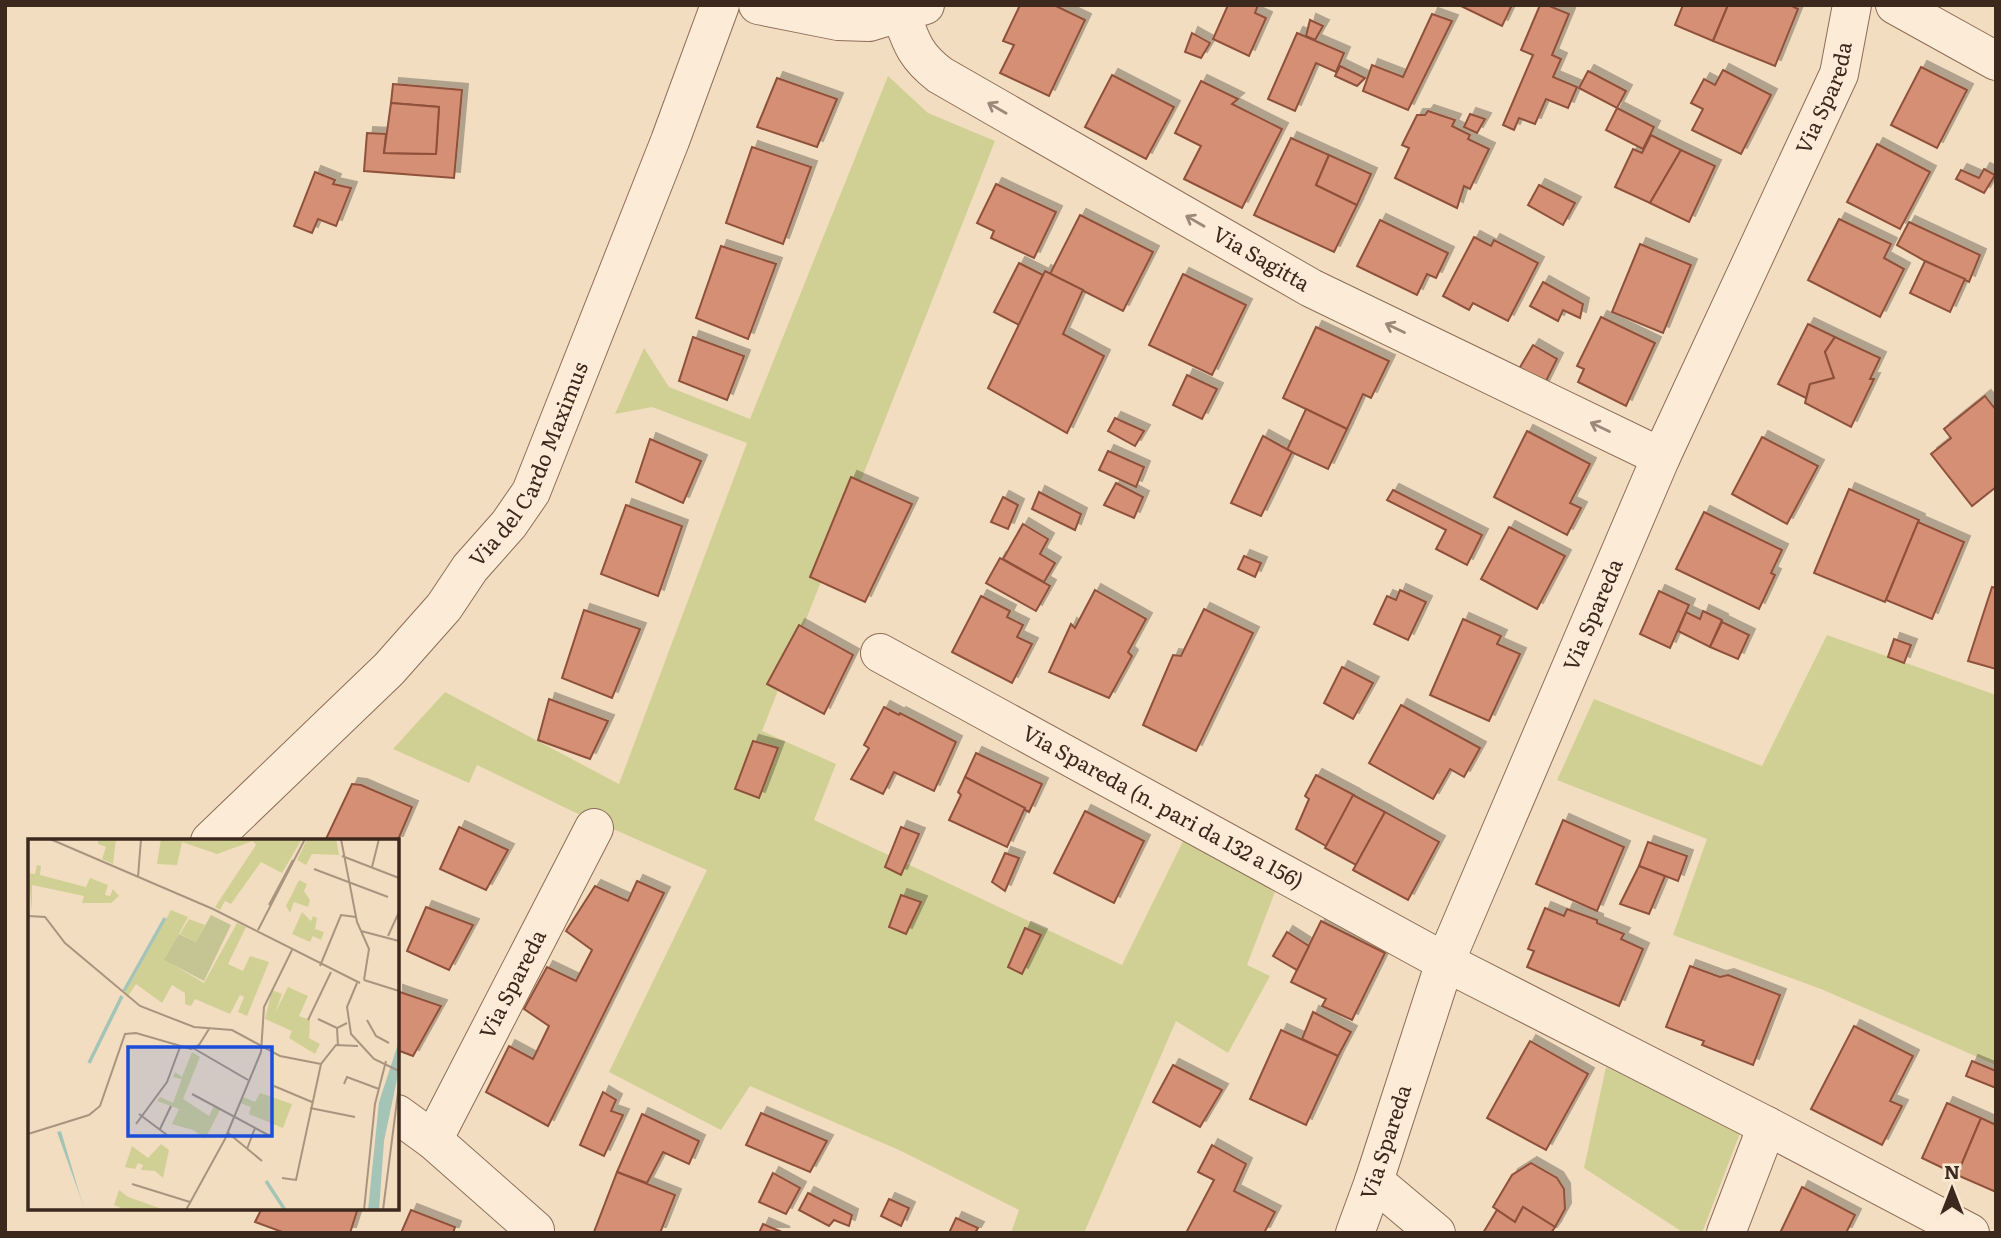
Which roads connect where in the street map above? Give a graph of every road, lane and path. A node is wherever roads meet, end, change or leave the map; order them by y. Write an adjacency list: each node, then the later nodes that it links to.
1 (720, 5): 10 (street, Via del Cardo Maximus)
2 (758, 5): 5 (street)
3 (1852, 5): 7 (street, Via Spareda)
4 (1895, 5): 6 (street)
5 (913, 9): 7 (street, Via Sagitta, one-way to 5)
6 (1996, 61)
7 (1661, 457): 11 (street, Via Spareda)
8 (880, 653): 11 (street, Via Spareda (n. pari da 132 a 156))
9 (594, 828): 14 (street, Via Spareda)
10 (212, 839)
11 (1444, 962): 13 (street, Via Spareda (n. pari da 132 a 156)); 15 (street, Via Spareda)
12 (399, 1115): 14 (street)
13 (1767, 1126): 19 (street); 20 (street, Via Spareda (n. pari da 132 a 156))
14 (433, 1140): 16 (street)
15 (1374, 1181): 17 (street, Via Spareda); 18 (street)
16 (535, 1230)
17 (1355, 1233)
18 (1436, 1233)
19 (1726, 1233)
20 (1970, 1233)

